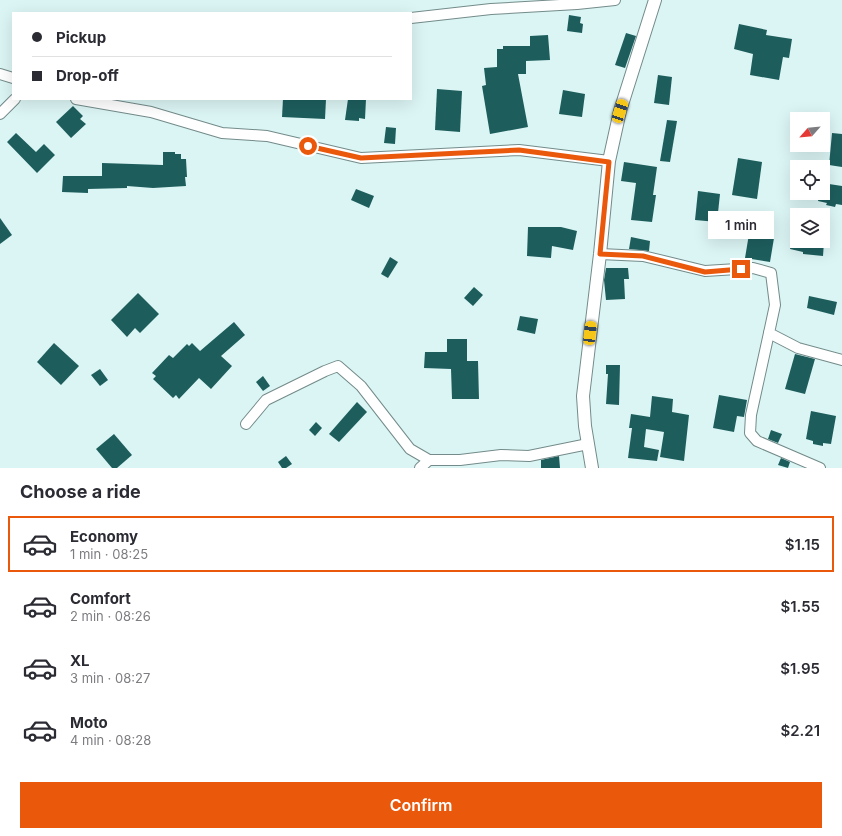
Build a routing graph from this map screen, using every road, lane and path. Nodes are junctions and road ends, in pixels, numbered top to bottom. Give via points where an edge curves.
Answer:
1 (615, 0) edge
2 (655, 0) edge
3 (412, 18) edge
4 (0, 74) edge
5 (12, 78) edge
6 (14, 100) edge
7 (82, 100) edge
8 (0, 114) edge
9 (609, 162) junction
10 (600, 254) junction
11 (769, 333) junction
12 (842, 360) edge
13 (246, 424) dead end
14 (588, 444) junction
15 (429, 460) junction
16 (420, 468) edge
17 (592, 468) edge
18 (820, 468) edge

1 - 3 street
2 - 9 street via 620,111
4 - 5 street
6 - 8 street
7 - 9 street via 151,112 222,133 267,136 361,158 519,150
9 - 10 street
10 - 11 street via 643,256 705,272 753,268 771,273 775,305
10 - 14 street via 583,396
11 - 12 street via 798,348
11 - 18 street via 751,414 750,433 757,441
13 - 15 street via 266,400 338,366 361,386 410,450
14 - 15 street via 529,456 501,455 460,460
14 - 17 street
15 - 16 street

